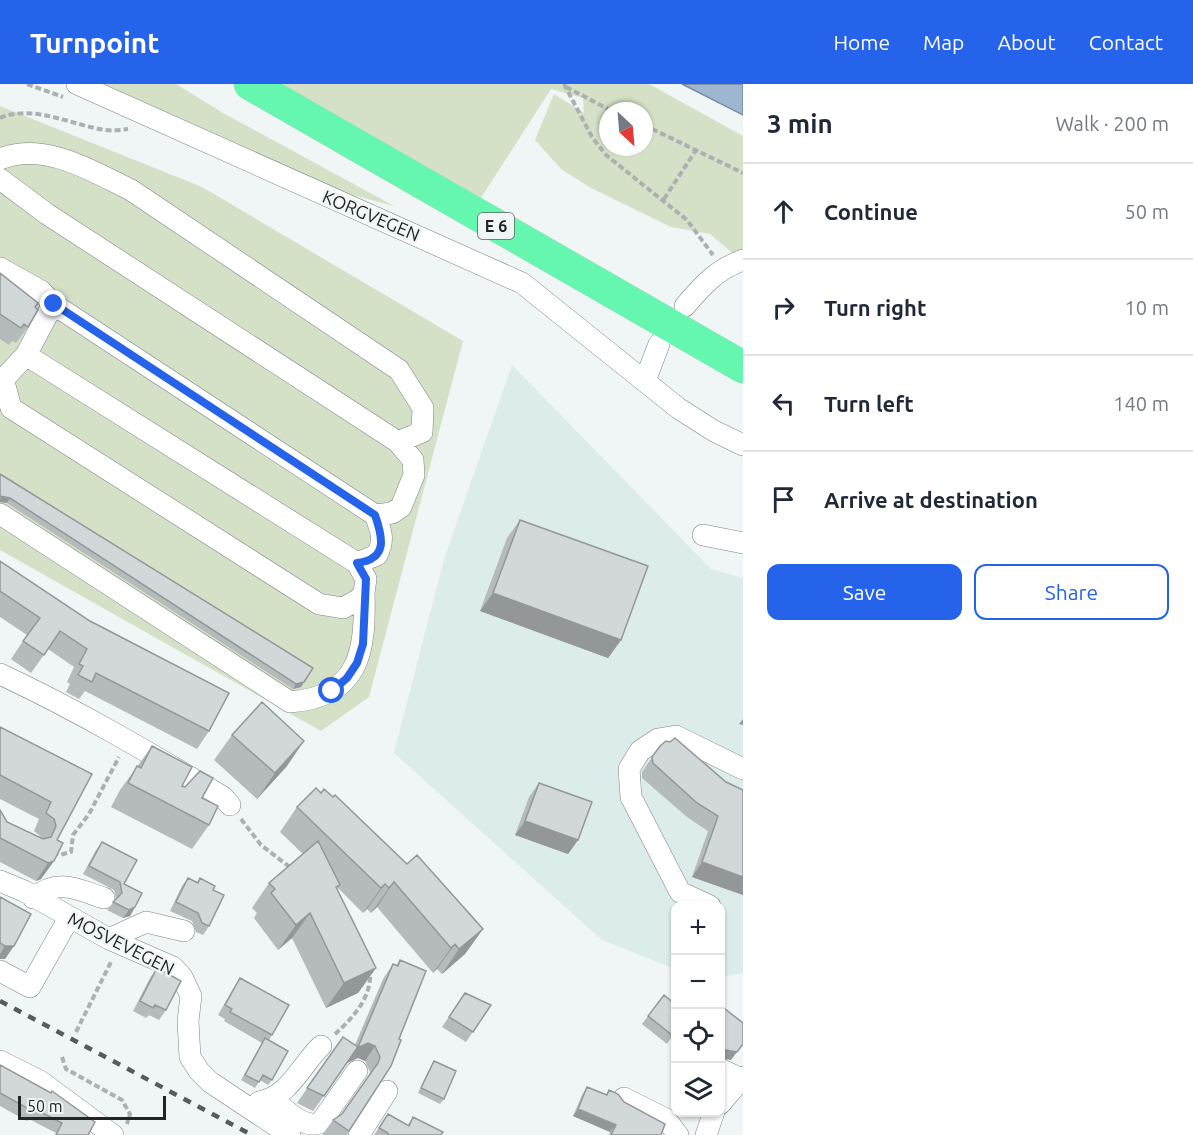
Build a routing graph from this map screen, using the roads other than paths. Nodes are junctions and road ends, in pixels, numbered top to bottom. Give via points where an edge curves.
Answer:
1 (250, 84) edge
2 (73, 92) edge
3 (0, 159) edge
4 (0, 179) edge
5 (743, 260) edge
6 (0, 268) edge
7 (722, 268) junction
8 (743, 272) edge
9 (54, 304) junction
10 (685, 306) dead end
11 (659, 344) dead end
12 (26, 355) junction
13 (743, 367) edge
14 (645, 381) junction
15 (2, 382) edge
16 (399, 442) junction
17 (743, 445) edge
18 (0, 514) edge
19 (375, 515) junction
20 (703, 536) dead end
21 (743, 543) edge
22 (357, 563) junction
23 (364, 593) junction
24 (0, 674) edge
25 (743, 770) edge
26 (230, 805) road end
27 (0, 881) edge
28 (33, 898) junction
29 (104, 898) dead end
30 (699, 901) edge
31 (69, 918) junction
32 (184, 931) dead end
33 (115, 941) junction
34 (0, 971) edge
35 (321, 1046) road end
36 (0, 1061) edge
37 (357, 1071) dead end
38 (725, 1071) edge
39 (742, 1078) edge
40 (387, 1091) edge
41 (624, 1098) edge
42 (725, 1098) edge
43 (272, 1099) junction
44 (244, 1105) junction
45 (713, 1117) edge
46 (119, 1131) edge
47 (290, 1135) edge
48 (359, 1135) edge
49 (678, 1135) edge
50 (706, 1135) edge

1 - 13 highway, E 6
2 - 14 street, KORGVEGEN via 522,283
3 - 16 street via 12,154 40,153 131,190 399,370 423,408 422,432
4 - 16 street via 47,214
5 - 7 street
6 - 9 street via 41,291
7 - 8 street
7 - 10 street
9 - 12 street
9 - 19 street
11 - 14 street
12 - 15 street
12 - 22 street
14 - 17 street, KORGVEGEN via 705,426
15 - 23 street via 11,408 320,604 343,608
16 - 19 street via 413,460 414,475 401,507 392,513
18 - 23 street via 290,702 315,700 347,678 363,644
19 - 22 street via 382,547 377,555
20 - 21 street
22 - 23 street via 366,579
24 - 26 street via 128,740
25 - 30 street via 676,736 658,739 640,751 629,769 632,797 680,892
27 - 28 street, MOSVEVEGEN
28 - 29 street via 48,887 58,886
28 - 31 street, MOSVEVEGEN
31 - 33 street, MOSVEVEGEN
31 - 34 street via 30,987
32 - 33 street via 146,922
33 - 44 street, MOSVEVEGEN via 159,960 182,977 191,996 189,1045 194,1065 210,1082
35 - 43 street
36 - 46 street via 40,1081
37 - 43 street via 315,1126 306,1124
38 - 39 street
39 - 42 street
40 - 48 street
41 - 49 street via 666,1119
43 - 44 street
44 - 47 street, MOSVEVEGEN
45 - 50 street

